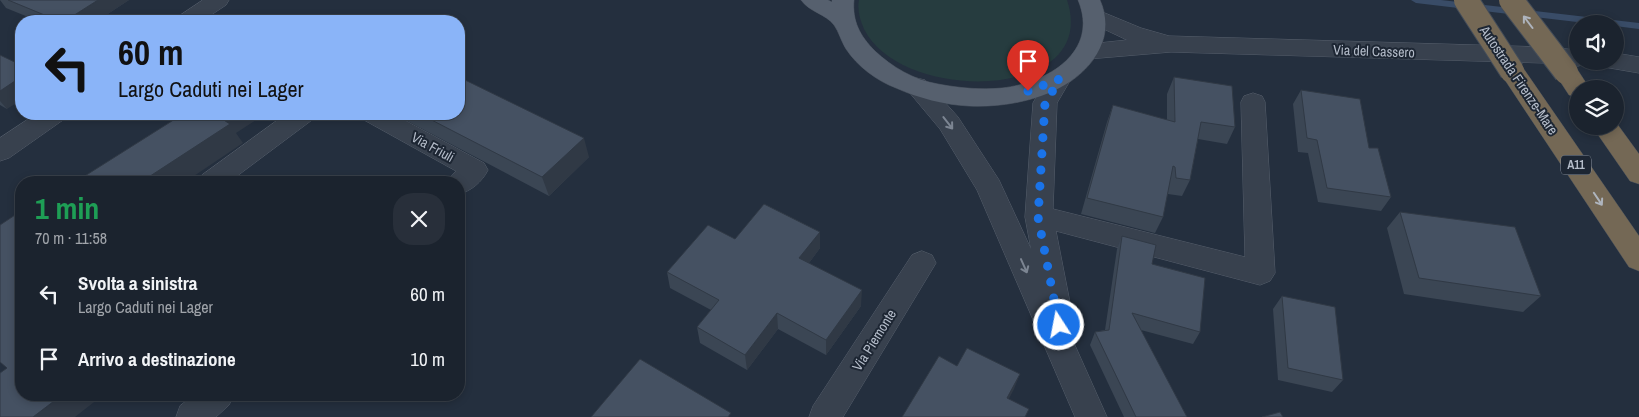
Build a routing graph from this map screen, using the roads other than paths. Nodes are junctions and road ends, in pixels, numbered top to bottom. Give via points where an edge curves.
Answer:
1 (218, 0) edge
2 (812, 0) edge
3 (1466, 0) edge
4 (1511, 0) edge
5 (1092, 8) edge
6 (843, 10) edge
7 (197, 15) edge
8 (1171, 44) junction
9 (1088, 51) junction
10 (1624, 63) edge
11 (1639, 65) edge
12 (1574, 73) edge
13 (1060, 79) junction
14 (916, 86) junction
15 (1253, 102) dead end
16 (45, 120) edge
17 (295, 120) edge
18 (384, 120) edge
19 (1611, 135) edge
20 (0, 151) edge
21 (1639, 174) edge
22 (219, 176) edge
23 (465, 179) edge
24 (1038, 217) junction
25 (1639, 259) edge
26 (922, 263) dead end
27 (1066, 361) junction
28 (211, 401) edge
29 (192, 417) edge
30 (825, 417) edge
31 (1091, 417) edge

1 - 7 street
2 - 6 main road
3 -> 25 highway, Autostrada Firenze-Mare / A11, bridge
12 -> 4 highway, bridge
5 - 8 street via 1133,34
5 - 9 main road via 1093,40
6 - 14 main road via 849,35 860,50 874,64
8 - 9 street
8 - 12 street, Via del Cassero via 1544,55
9 - 13 main road
10 - 11 street
13 - 14 main road via 1040,88 992,97 966,97
13 - 24 street via 1045,103
14 -> 27 street via 949,123 989,187
15 - 24 street via 1260,273
16 - 20 street
17 - 22 street
18 - 23 street, Via Friuli via 475,170
19 - 21 highway
24 - 27 street
26 - 30 street, Via Piemonte
27 - 31 street
28 - 29 street

